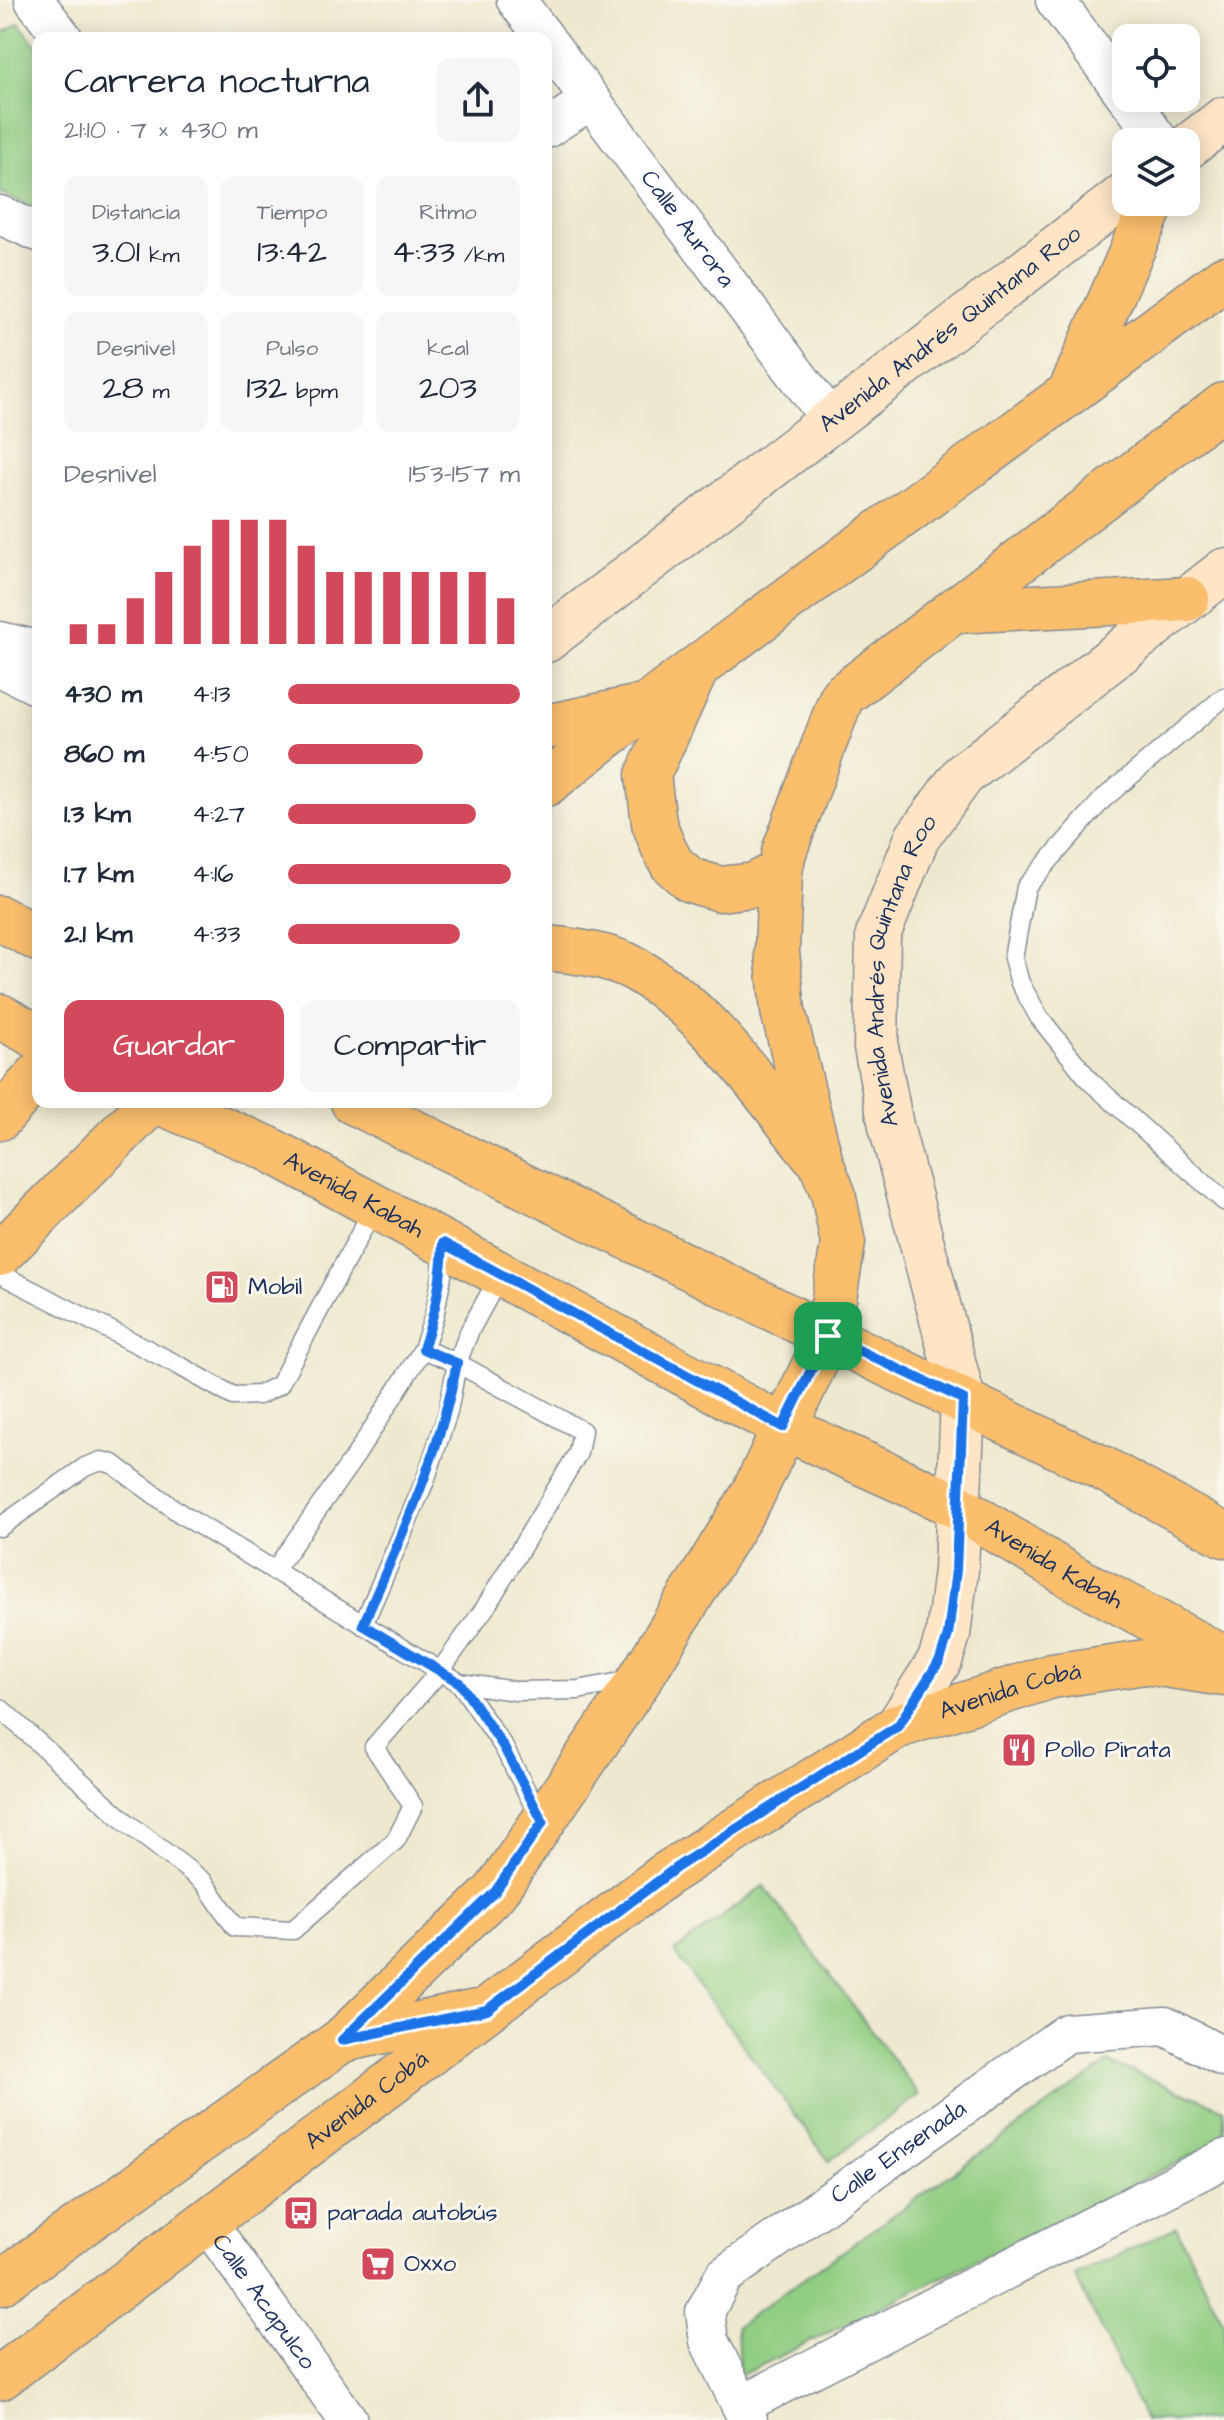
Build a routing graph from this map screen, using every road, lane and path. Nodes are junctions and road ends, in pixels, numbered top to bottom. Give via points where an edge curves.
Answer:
1 (34, 0) edge
2 (516, 0) edge
3 (1055, 0) edge
4 (58, 32) edge
5 (540, 32) edge
6 (552, 48) edge
7 (1112, 77) edge
8 (591, 100) junction
9 (1224, 119) edge
10 (552, 125) edge
11 (1200, 137) edge
12 (1112, 205) edge
13 (0, 215) edge
14 (1147, 216) edge
15 (32, 229) edge
16 (1224, 278) edge
17 (1070, 394) junction
18 (1224, 405) edge
19 (830, 419) junction
20 (1224, 571) edge
21 (1187, 599) junction
22 (954, 611) junction
23 (563, 616) edge
24 (0, 641) edge
25 (32, 649) edge
26 (699, 664) junction
27 (0, 667) edge
28 (32, 683) edge
29 (1224, 697) edge
30 (645, 705) junction
31 (552, 726) edge
32 (552, 779) edge
33 (780, 872) junction
34 (0, 918) edge
35 (32, 936) edge
36 (552, 949) edge
37 (0, 1016) edge
38 (32, 1034) edge
39 (32, 1082) edge
40 (146, 1108) edge
41 (173, 1108) edge
42 (365, 1108) edge
43 (0, 1118) edge
44 (821, 1163) junction
45 (1222, 1197) edge
46 (375, 1206) junction
47 (443, 1243) junction
48 (0, 1254) edge
49 (0, 1274) edge
50 (500, 1275) junction
51 (828, 1336) junction
52 (423, 1349) junction
53 (457, 1363) junction
54 (963, 1399) junction
55 (783, 1427) junction
56 (957, 1506) junction
57 (0, 1527) edge
58 (1224, 1535) edge
59 (274, 1571) junction
60 (363, 1625) junction
61 (1224, 1658) edge
62 (440, 1671) junction
63 (1224, 1674) edge
64 (640, 1679) junction
65 (460, 1683) junction
66 (0, 1708) edge
67 (898, 1726) junction
68 (543, 1822) junction
69 (487, 2010) junction
70 (342, 2040) junction
71 (1224, 2057) edge
72 (1224, 2159) edge
73 (207, 2222) junction
74 (0, 2283) edge
75 (0, 2378) edge
76 (745, 2412) edge
77 (348, 2420) edge

1 - 4 street
2 - 5 street, Calle Aurora
3 - 7 street
6 - 8 street, Calle Aurora
8 - 10 street
8 - 19 street, Calle Aurora
9 - 11 street
12 - 19 street, Avenida Andrés Quintana Roo
13 - 15 street
14 - 17 main road
16 - 17 main road
17 - 26 main road
18 - 22 main road
19 - 23 street, Avenida Andrés Quintana Roo
20 - 21 street, Avenida Andrés Quintana Roo
21 - 22 main road
21 - 54 street, Avenida Andrés Quintana Roo via 963,775 917,838 878,935 878,1060
22 - 33 main road via 842,696
24 - 25 street
26 - 30 main road
26 - 33 main road via 648,775 654,823 664,849 690,880 720,889 754,885
27 - 28 street
29 - 45 lane via 1103,799 1026,887 1013,958 1039,1017 1090,1081
30 - 31 main road
30 - 32 main road
33 - 44 main road via 777,952 783,1011
34 - 35 main road
36 - 44 main road via 584,952 633,968 678,998
37 - 38 main road
39 - 43 main road
40 - 48 main road
41 - 46 main road, Avenida Kabah via 267,1148
42 - 51 main road
44 - 51 main road via 843,1243
46 - 47 main road, Avenida Kabah
46 - 49 lane via 279,1385 259,1395 233,1396
47 - 50 main road, Avenida Kabah
47 - 52 lane via 442,1275
50 - 53 lane
50 - 55 main road, Avenida Kabah
51 - 54 main road
51 - 55 main road
52 - 53 lane
52 - 59 lane
53 - 60 lane via 448,1412 425,1481
53 - 62 lane via 582,1431 578,1453 485,1608
54 - 56 street, Avenida Andrés Quintana Roo
54 - 58 main road
55 - 56 main road, Avenida Kabah
55 - 64 main road via 752,1496
56 - 61 main road, Avenida Kabah via 1069,1575
56 - 67 street, Avenida Andrés Quintana Roo via 948,1635 940,1660
57 - 59 lane via 101,1461
59 - 60 lane
60 - 62 lane
62 - 65 lane
62 - 66 lane via 374,1747 413,1806 396,1840 293,1930 235,1927 204,1882 127,1823
63 - 67 main road, Avenida Cobá via 1145,1662 1083,1671 1052,1676
64 - 65 lane via 578,1690 515,1691
64 - 68 main road
65 - 68 lane via 503,1746
67 - 69 main road, Avenida Cobá via 677,1867
68 - 70 main road via 495,1892
69 - 70 main road
69 - 73 main road, Avenida Cobá
70 - 74 main road
71 - 76 street, Calle Ensenada via 1165,2026 1067,2033 736,2267 724,2276 705,2312 709,2341
72 - 76 street
73 - 75 main road, Avenida Cobá
73 - 77 street, Calle Acapulco

